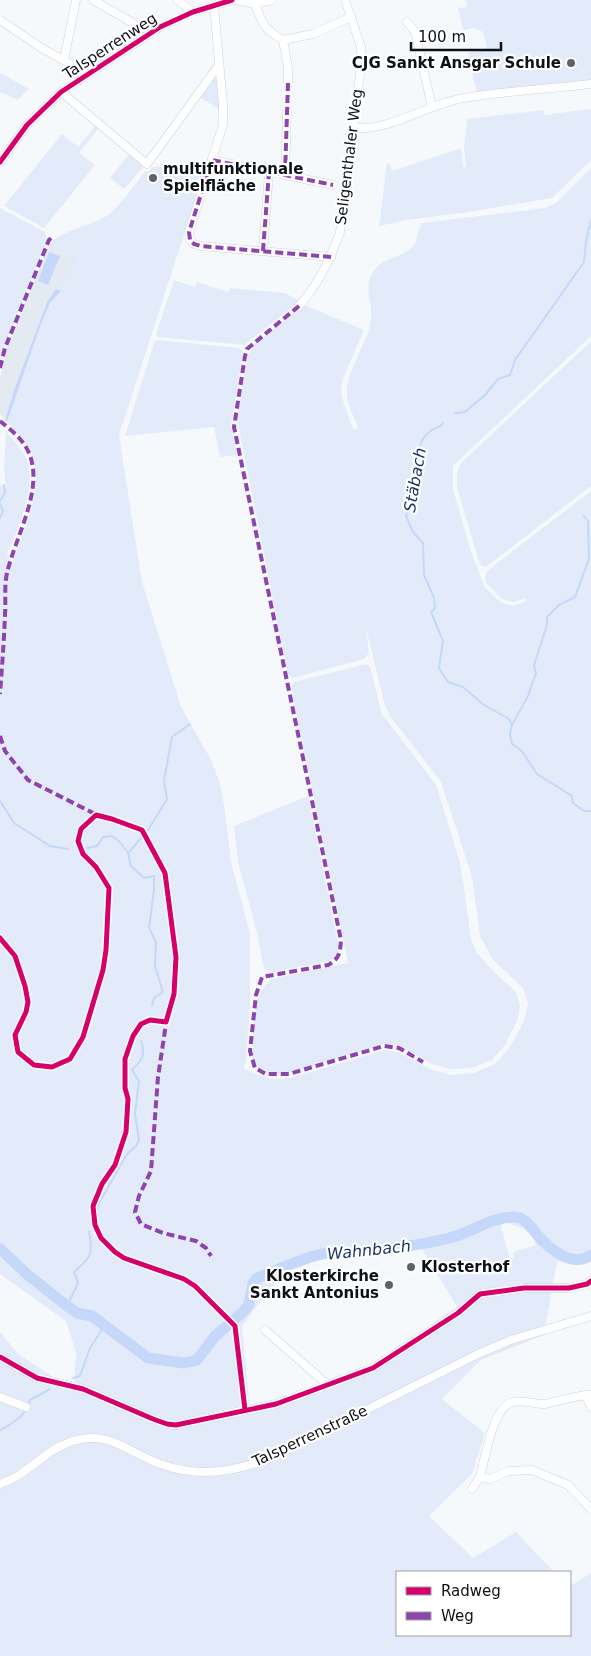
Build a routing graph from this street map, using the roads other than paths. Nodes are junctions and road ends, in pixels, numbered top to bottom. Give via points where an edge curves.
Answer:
1 (76, 0) edge
2 (93, 0) edge
3 (177, 0) edge
4 (232, 0) edge
5 (236, 0) edge
6 (272, 0) edge
7 (345, 0) edge
8 (255, 4) junction
9 (214, 6) junction
10 (192, 12) junction
11 (351, 17) junction
12 (0, 20) edge
13 (407, 22) dead end
14 (160, 27) junction
15 (283, 40) junction
16 (64, 60) junction
17 (219, 65) junction
18 (96, 68) junction
19 (288, 83) dead end
20 (591, 84) edge
21 (61, 92) junction
22 (432, 108) junction
23 (287, 111) dead end
24 (353, 128) junction
25 (212, 160) junction
26 (0, 162) edge
27 (269, 172) junction
28 (285, 175) junction
29 (333, 186) dead end
30 (263, 251) junction
31 (331, 257) junction
32 (299, 306) dead end
33 (591, 1281) edge
34 (591, 1316) edge
35 (265, 1330) dead end
36 (0, 1357) edge
37 (328, 1384) junction
38 (588, 1395) edge
39 (0, 1397) edge
40 (26, 1406) dead end
41 (591, 1407) edge
42 (480, 1477) junction
43 (0, 1484) edge
44 (472, 1490) dead end
45 (591, 1509) edge

1 - 16 street
2 - 14 street via 142,28
3 - 10 street
4 - 9 street, Talsperrenweg
5 - 8 street
6 - 8 street
7 - 11 street, Seligenthaler Weg
8 - 15 street via 263,25
9 - 10 street, Talsperrenweg
9 - 17 street
10 - 14 street, Talsperrenweg
11 - 15 street via 313,34
11 - 24 street, Seligenthaler Weg via 361,47
12 - 16 street
13 - 22 street via 415,31
14 - 18 street, Talsperrenweg
15 - 19 street
16 - 18 street via 80,69
17 - 21 street via 147,164
17 - 25 street via 222,125
18 - 21 street, Talsperrenweg
20 - 22 street via 463,98
21 - 26 street, Talsperrenweg via 27,125
22 - 24 street via 392,123 368,129
23 - 28 street
24 - 31 street, Seligenthaler Weg via 340,232
25 - 27 street
25 - 30 street via 189,232 190,240 201,246
27 - 28 street
27 - 30 street
28 - 29 street
30 - 31 street
31 - 32 street, Seligenthaler Weg
33 - 37 street via 569,1288 524,1288 480,1294 458,1313 380,1364
34 - 43 street, Talsperrenstraße via 503,1344 244,1468 196,1473 147,1459 108,1440 91,1438 52,1450
35 - 37 street
36 - 37 street via 37,1378 83,1389 167,1424 276,1404
38 - 41 street
38 - 42 street via 542,1404 520,1401 501,1409
39 - 40 street
42 - 44 street
42 - 45 street via 490,1479 508,1471 532,1470 568,1485

